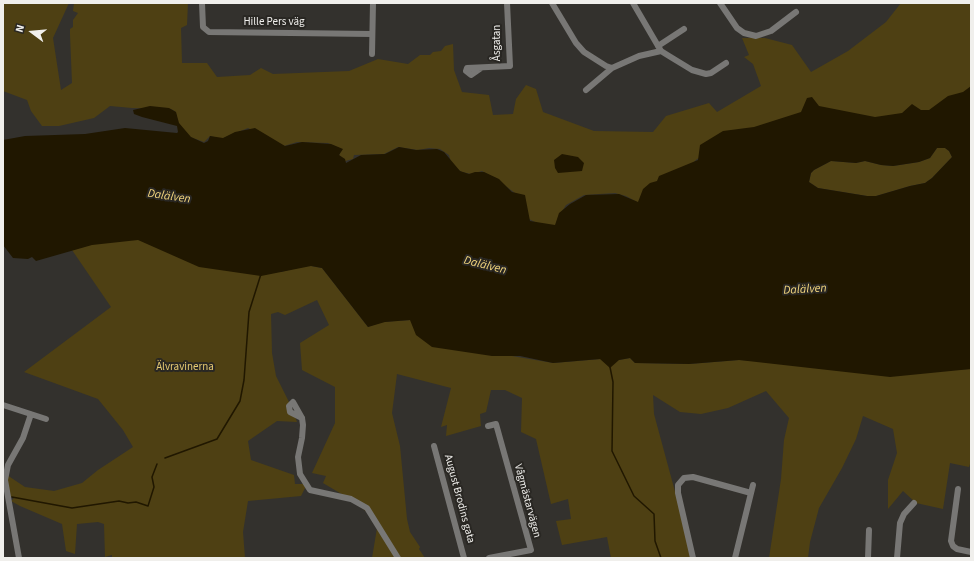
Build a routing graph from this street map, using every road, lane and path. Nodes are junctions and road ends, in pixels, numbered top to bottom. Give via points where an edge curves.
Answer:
1 (202, 3) edge
2 (373, 3) edge
3 (507, 3) edge
4 (552, 3) edge
5 (633, 3) edge
6 (720, 3) edge
7 (796, 12) dead end
8 (684, 29) dead end
9 (372, 34) junction
10 (659, 48) junction
11 (372, 54) dead end
12 (726, 63) dead end
13 (467, 68) dead end
14 (612, 68) junction
15 (586, 90) dead end
16 (293, 402) dead end
17 (3, 405) edge
18 (31, 414) junction
19 (46, 419) dead end
20 (488, 426) dead end
21 (434, 446) dead end
22 (753, 485) dead end
23 (958, 490) dead end
24 (751, 493) junction
25 (914, 503) dead end
26 (869, 530) dead end
27 (971, 552) edge
28 (19, 558) edge
29 (398, 558) edge
30 (464, 558) edge
31 (489, 558) edge
32 (693, 558) edge
33 (735, 558) edge
34 (868, 558) edge
35 (897, 558) edge

1 - 9 street, Hille Pers väg via 203,27 209,32
2 - 9 street
3 - 13 street, Åsgatan via 510,66
4 - 14 street via 584,52
5 - 10 street
6 - 7 street via 737,28 756,36 771,31
8 - 10 street
9 - 11 street
10 - 12 street via 700,74 711,73
10 - 14 street
14 - 15 street
16 - 29 street via 289,406 290,412 302,418 302,438 298,457 300,474 310,490 351,499 367,508
17 - 18 street
18 - 19 street
18 - 28 street via 23,438 8,465 5,480
20 - 31 street, Vågmästarvägen via 496,424 531,550
21 - 30 street, August Brodins gata
22 - 24 street
23 - 27 street via 951,541 957,549
24 - 32 street via 693,477 684,478 678,485
24 - 33 street
25 - 35 street via 900,523
26 - 34 street

